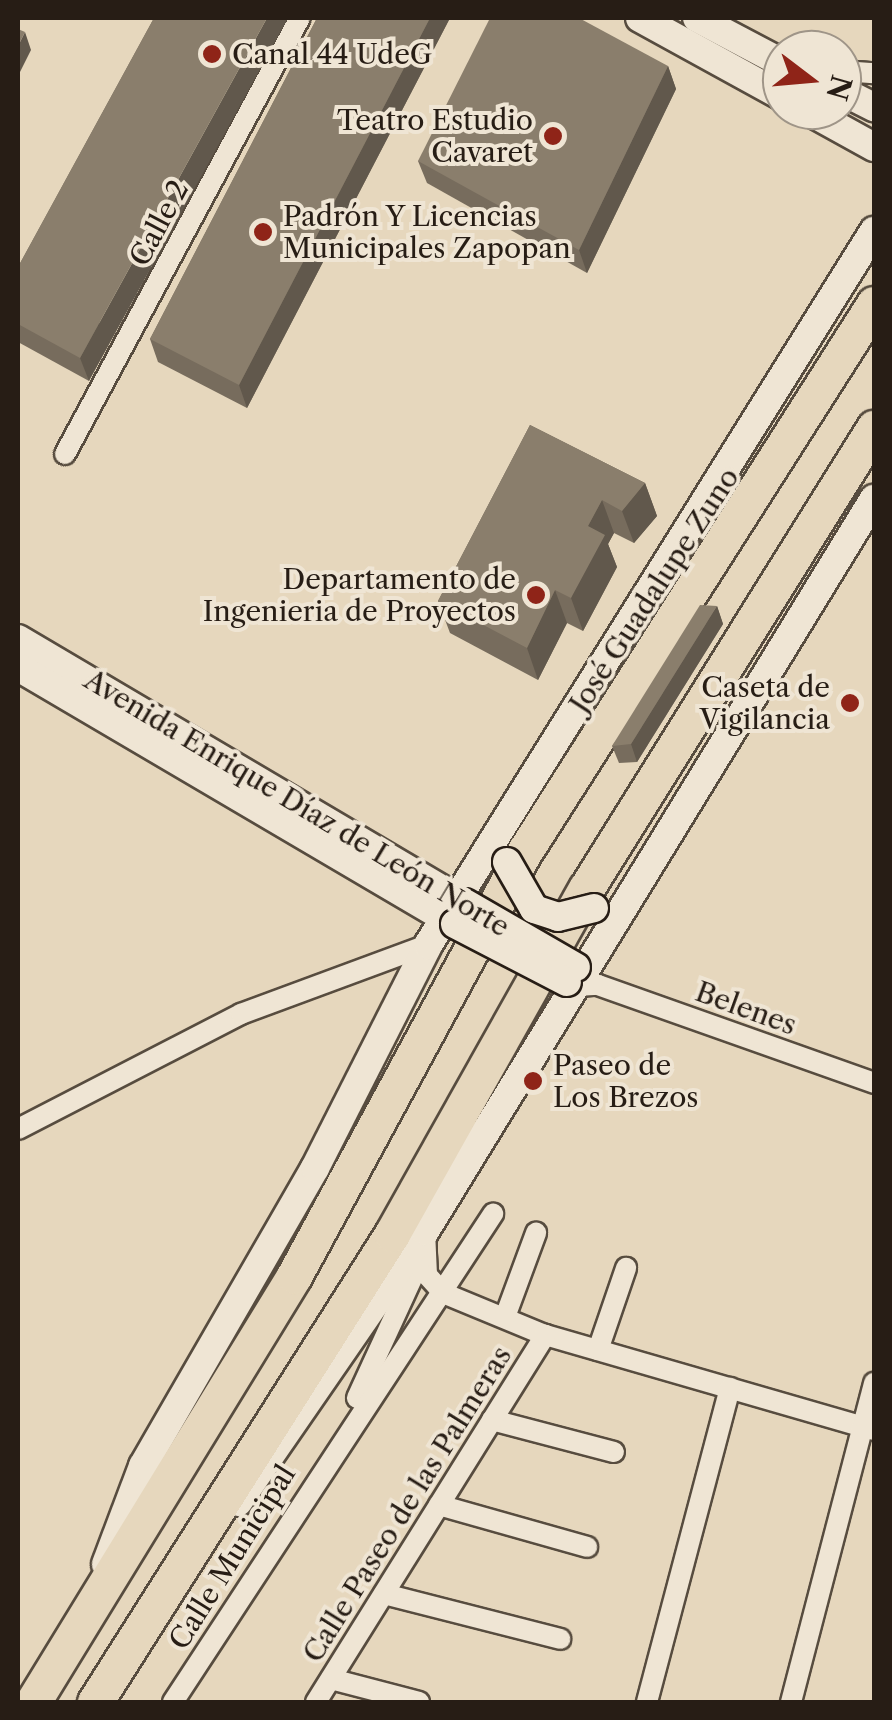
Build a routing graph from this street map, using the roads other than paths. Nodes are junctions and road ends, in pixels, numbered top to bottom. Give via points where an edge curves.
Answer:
1 (300, 18) edge
2 (640, 18) edge
3 (698, 18) edge
4 (754, 48) junction
5 (762, 49) edge
6 (762, 52) edge
7 (762, 85) edge
8 (844, 130) edge
9 (874, 147) edge
10 (874, 231) edge
11 (874, 304) edge
12 (874, 428) edge
13 (65, 454) dead end
14 (874, 499) edge
15 (18, 639) edge
16 (18, 667) edge
17 (526, 788) junction
18 (656, 860) junction
19 (455, 911) junction
20 (428, 946) junction
21 (581, 978) junction
22 (874, 1084) edge
23 (18, 1128) edge
24 (493, 1214) dead end
25 (536, 1233) dead end
26 (425, 1241) junction
27 (626, 1268) dead end
28 (443, 1293) junction
29 (504, 1317) junction
30 (545, 1335) junction
31 (598, 1350) junction
32 (874, 1383) edge
33 (730, 1388) junction
34 (492, 1420) junction
35 (869, 1429) edge
36 (338, 1441) junction
37 (614, 1452) dead end
38 (438, 1505) junction
39 (587, 1547) dead end
40 (384, 1594) junction
41 (161, 1595) junction
42 (90, 1608) junction
43 (560, 1639) dead end
44 (331, 1679) junction
45 (33, 1702) edge
46 (95, 1702) edge
47 (173, 1702) edge
48 (316, 1702) edge
49 (419, 1702) edge
50 (647, 1702) edge
51 (791, 1702) edge

1 - 13 street, Calle 2
2 - 7 main road
3 - 4 main road
4 - 5 street
4 - 6 main road
8 - 9 main road
10 - 17 main road, José Guadalupe Zuno
11 - 42 highway via 525,852 294,1276
12 - 41 highway via 586,889 392,1234
14 - 18 main road
15 - 19 main road, Avenida Enrique Díaz de León Norte
16 - 19 main road, Avenida Enrique Díaz de León Norte
17 - 18 main road, bridge via 507,862 534,909 558,917 594,908
17 - 19 main road, José Guadalupe Zuno
18 - 21 main road
19 - 20 main road, José Guadalupe Zuno
19 - 21 main road, Avenida Enrique Díaz de León Norte, bridge
20 - 23 street via 240,1014
20 - 42 main road, José Guadalupe Zuno via 315,1168 142,1466
21 - 22 street, Belenes
21 - 26 main road
24 - 28 street, Calle Municipal
25 - 29 street
26 - 28 street via 427,1275
26 - 36 street, Calle Municipal
26 - 41 main road via 290,1436
27 - 31 street
28 - 29 street
28 - 36 street, Calle Municipal
29 - 30 street
30 - 31 street
30 - 34 street, Calle Paseo de las Palmeras
31 - 33 street
32 - 35 street
33 - 35 street
33 - 50 street
34 - 37 street
34 - 38 street, Calle Paseo de las Palmeras
35 - 51 street
36 - 47 street, Calle Municipal
38 - 39 street
38 - 40 street, Calle Paseo de las Palmeras
40 - 43 street
40 - 44 street, Calle Paseo de las Palmeras
41 - 46 highway
42 - 45 highway
44 - 48 street, Calle Paseo de las Palmeras
44 - 49 street

